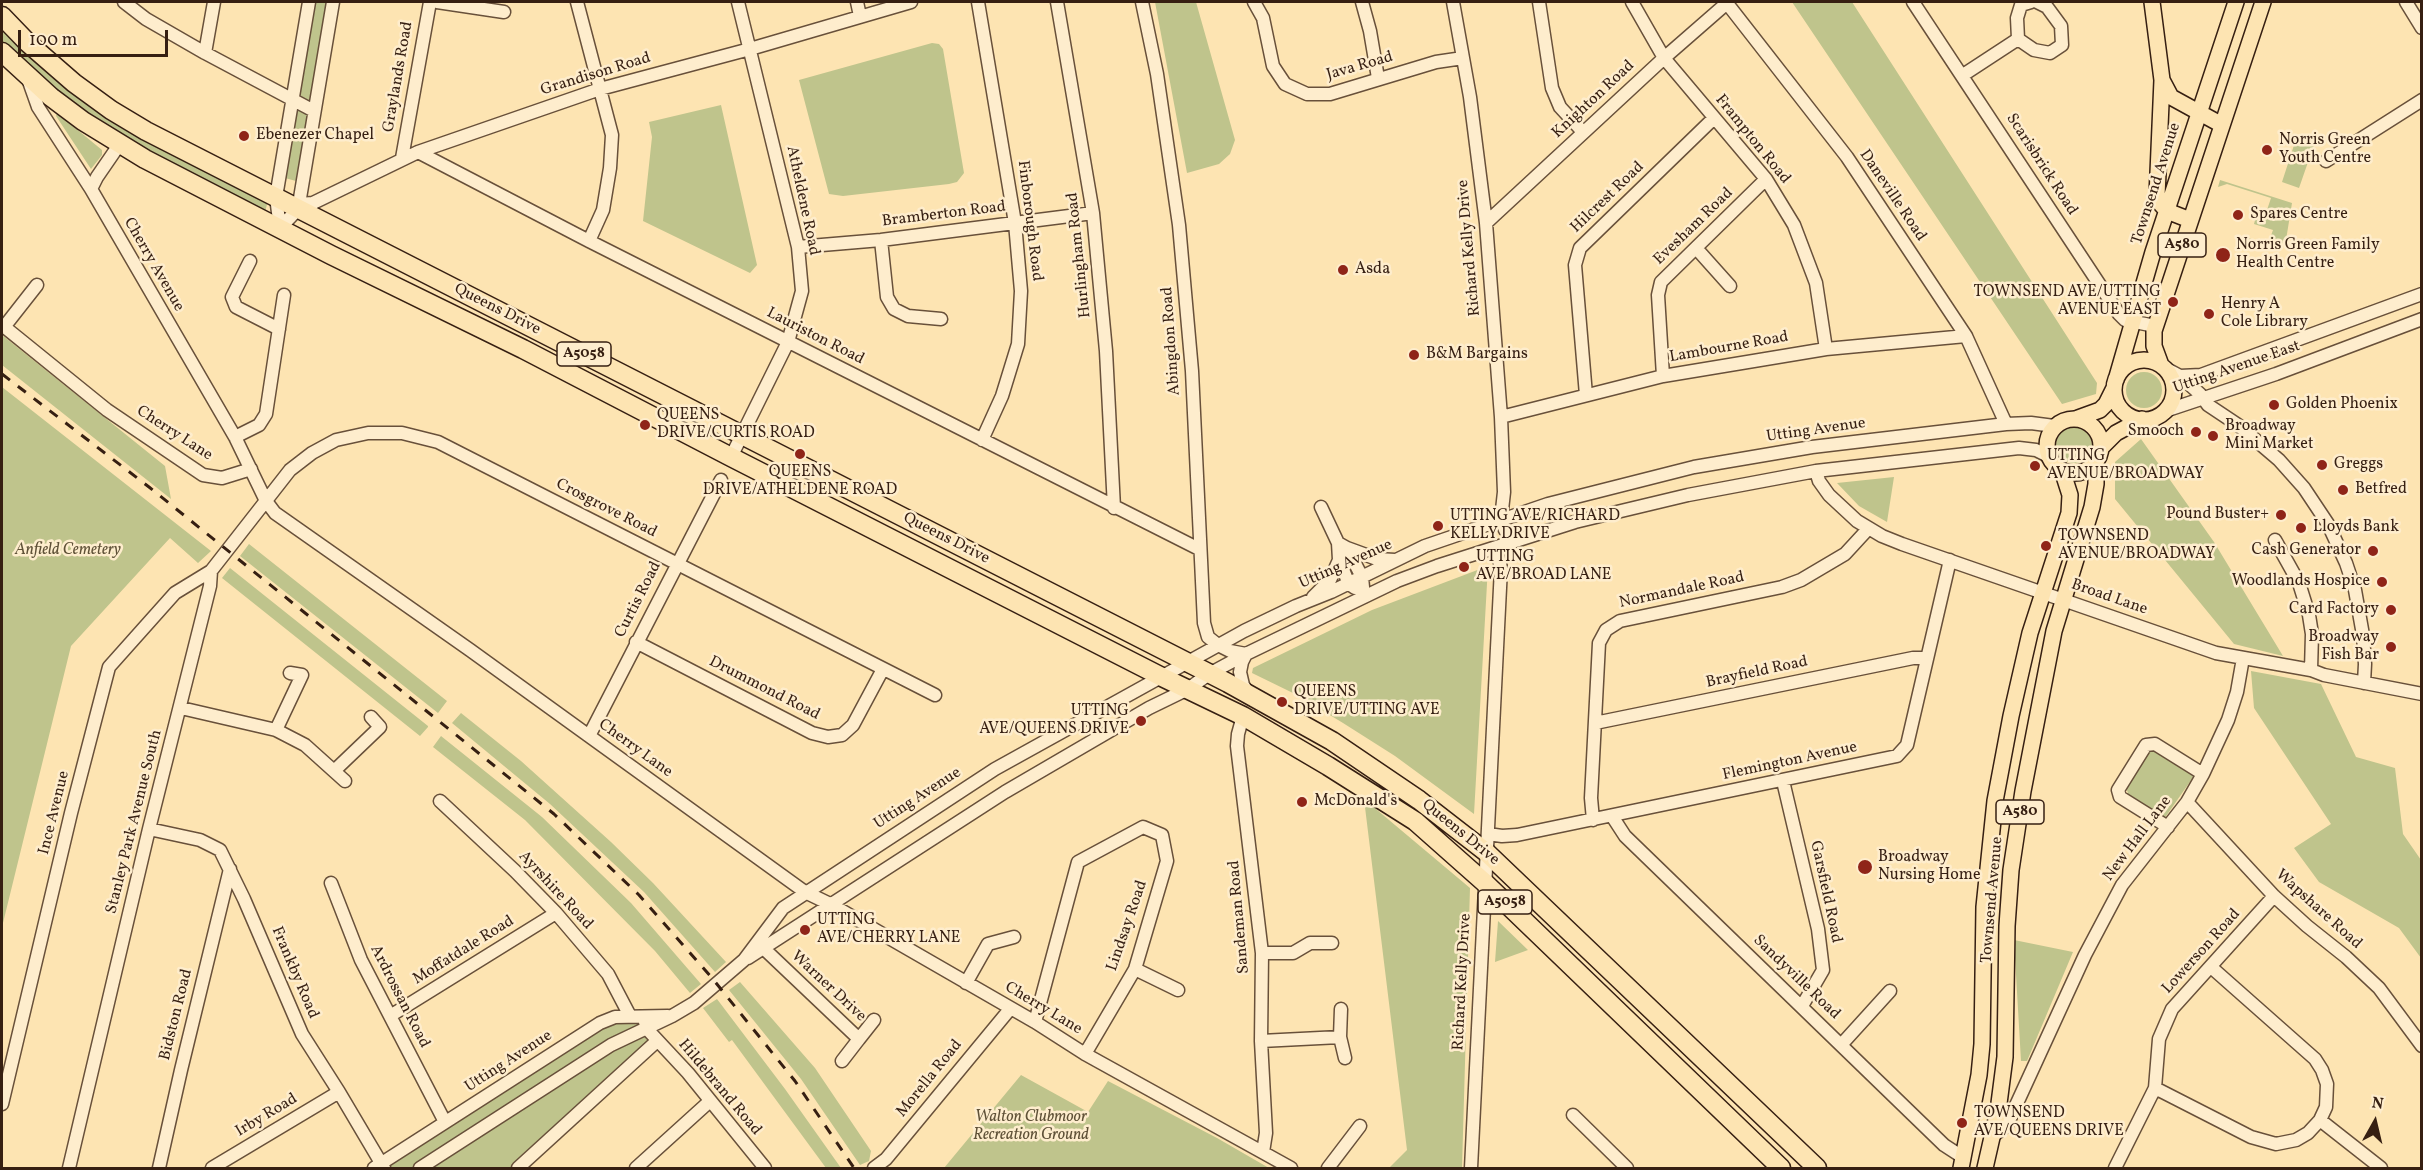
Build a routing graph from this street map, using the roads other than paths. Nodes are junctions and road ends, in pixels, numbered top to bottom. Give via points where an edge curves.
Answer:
1 (124, 2) edge
2 (214, 2) edge
3 (309, 2) edge
4 (333, 2) edge
5 (430, 2) edge
6 (437, 2) edge
7 (577, 2) edge
8 (738, 2) edge
9 (857, 2) edge
10 (911, 2) edge
11 (978, 2) edge
12 (1057, 2) edge
13 (1142, 2) edge
14 (1254, 2) edge
15 (1362, 2) edge
16 (1453, 2) edge
17 (1539, 2) edge
18 (1632, 2) edge
19 (1727, 2) edge
20 (1913, 2) edge
21 (2031, 2) edge
22 (2037, 2) edge
23 (2152, 2) edge
24 (2236, 2) edge
25 (2263, 2) edge
26 (2406, 2) edge
27 (504, 12) dead end
28 (2, 16) edge
29 (860, 16) junction
30 (2421, 28) edge
31 (2018, 39) junction
32 (750, 49) junction
33 (2, 52) edge
34 (205, 52) junction
35 (1463, 58) junction
36 (1664, 58) junction
37 (1963, 75) junction
38 (27, 76) junction
39 (1378, 78) junction
40 (2162, 80) junction
41 (600, 89) junction
42 (292, 99) junction
43 (2421, 100) edge
44 (314, 111) junction
45 (2200, 112) junction
46 (1714, 118) junction
47 (2222, 125) junction
48 (1584, 132) junction
49 (119, 145) junction
50 (418, 152) junction
51 (402, 158) junction
52 (2326, 161) dead end
53 (1766, 179) junction
54 (91, 189) junction
55 (276, 196) junction
56 (298, 207) junction
57 (2167, 211) junction
58 (1093, 213) junction
59 (2190, 220) junction
60 (1015, 223) junction
61 (1486, 223) junction
62 (280, 228) junction
63 (880, 240) junction
64 (589, 241) junction
65 (798, 247) junction
66 (1696, 248) junction
67 (250, 261) dead end
68 (37, 285) dead end
69 (1730, 286) dead end
70 (2421, 294) edge
71 (284, 295) dead end
72 (941, 319) dead end
73 (2421, 320) edge
74 (2132, 322) junction
75 (3, 326) edge
76 (2155, 326) junction
77 (279, 329) junction
78 (1966, 336) junction
79 (788, 342) junction
80 (1826, 348) junction
81 (2163, 367) junction
82 (2180, 375) junction
83 (1663, 376) junction
84 (2115, 384) junction
85 (1586, 395) junction
86 (2204, 399) junction
87 (2165, 411) junction
88 (1501, 417) junction
89 (2078, 418) junction
90 (2142, 419) junction
91 (2006, 424) junction
92 (2054, 426) junction
93 (742, 434) junction
94 (235, 437) junction
95 (982, 440) junction
96 (2098, 455) junction
97 (2048, 456) junction
98 (731, 457) junction
99 (251, 470) junction
100 (2062, 470) junction
101 (1816, 471) junction
102 (721, 480) dead end
103 (1504, 492) junction
104 (266, 501) junction
105 (1321, 507) dead end
106 (1114, 508) junction
107 (1516, 514) junction
108 (1501, 519) junction
109 (1868, 529) junction
110 (1519, 540) junction
111 (2275, 540) dead end
112 (1343, 546) junction
113 (1496, 547) junction
114 (1199, 549) junction
115 (1399, 559) junction
116 (1339, 560) junction
117 (1950, 560) junction
118 (676, 563) junction
119 (211, 571) junction
120 (1362, 577) junction
121 (1350, 584) junction
122 (2044, 592) junction
123 (1364, 597) junction
124 (2063, 599) junction
125 (1310, 600) junction
126 (636, 642) junction
127 (1218, 645) junction
128 (1246, 654) junction
129 (1927, 658) junction
130 (2243, 658) junction
131 (1187, 663) junction
132 (883, 669) junction
133 (2311, 670) junction
134 (290, 673) dead end
135 (1209, 674) junction
136 (1162, 677) junction
137 (2364, 682) junction
138 (1188, 689) junction
139 (1249, 694) junction
140 (2421, 694) edge
141 (935, 695) dead end
142 (181, 708) junction
143 (1243, 716) junction
144 (371, 717) dead end
145 (1594, 723) junction
146 (276, 730) junction
147 (588, 735) junction
148 (334, 771) junction
149 (2203, 774) junction
150 (345, 781) dead end
151 (1783, 781) junction
152 (440, 801) dead end
153 (2187, 802) junction
154 (1612, 816) junction
155 (1593, 820) junction
156 (2168, 827) junction
157 (149, 829) junction
158 (1487, 843) junction
159 (230, 869) junction
160 (331, 883) dead end
161 (1485, 883) junction
162 (805, 892) junction
163 (2274, 896) junction
164 (832, 905) junction
165 (556, 913) junction
166 (1014, 937) dead end
167 (1332, 943) dead end
168 (760, 946) junction
169 (1262, 953) junction
170 (2211, 967) junction
171 (1135, 969) junction
172 (966, 983) junction
173 (1178, 990) dead end
174 (1890, 991) dead end
175 (1802, 1006) junction
176 (1010, 1009) junction
177 (1341, 1009) dead end
178 (390, 1016) junction
179 (640, 1020) junction
180 (874, 1020) dead end
181 (1035, 1022) junction
182 (1340, 1037) junction
183 (859, 1039) junction
184 (657, 1041) junction
185 (1261, 1041) junction
186 (1841, 1045) junction
187 (2421, 1046) edge
188 (1085, 1054) junction
189 (1345, 1058) dead end
190 (842, 1061) dead end
191 (2155, 1088) junction
192 (339, 1092) junction
193 (710, 1101) junction
194 (2, 1104) edge
195 (1573, 1115) dead end
196 (2320, 1120) junction
197 (445, 1122) junction
198 (1360, 1126) dead end
199 (1993, 1136) junction
200 (1263, 1152) junction
201 (1962, 1163) edge
202 (380, 1167) edge
203 (69, 1168) edge
204 (159, 1168) edge
205 (212, 1168) edge
206 (420, 1168) edge
207 (518, 1168) edge
208 (636, 1168) edge
209 (765, 1168) edge
210 (874, 1168) edge
211 (1291, 1168) edge
212 (1328, 1168) edge
213 (1471, 1168) edge
214 (1627, 1168) edge
215 (1781, 1168) edge
216 (1816, 1168) edge
217 (1985, 1168) edge
218 (2115, 1168) edge
219 (2381, 1168) edge

1 - 34 street
2 - 34 street
3 - 42 street
4 - 44 street
5 - 51 street, Graylands Road
6 - 27 street
7 - 41 street
8 - 32 street, Atheldene Road
9 - 29 street
10 - 29 street, Grandison Road
11 - 60 street, Finborough Road
12 - 58 street, Hurlingham Road
13 - 114 street, Abingdon Road via 1157,74 1179,225 1192,371
14 - 39 street, Java Road via 1263,18 1273,66 1285,84 1307,94 1330,94
15 - 39 street
16 - 35 street, Richard Kelly Drive
17 - 48 street via 1552,88 1560,107
18 - 36 street, Frampton Road
19 - 36 street, Knighton Road
19 - 78 street, Daneville Road via 1847,157
20 - 37 street, Scarisbrick Road
21 - 31 street via 2021,5
22 - 31 street via 2048,7 2061,26 2062,45 2050,53 2034,50
23 - 40 main road
24 - 45 main road, Townsend Avenue / A580
25 - 47 main road, A580
26 - 30 street
28 - 55 highway, Queens Drive / A5058 via 74,84 111,110
29 - 32 street, Grandison Road
31 - 37 street
32 - 41 street, Grandison Road
32 - 65 street, Atheldene Road
33 - 38 highway, Queens Drive / A5058
34 - 42 street
35 - 39 street, Java Road
35 - 61 street, Richard Kelly Drive
36 - 46 street, Frampton Road
36 - 48 street, Knighton Road
37 - 74 street, Scarisbrick Road via 2120,314
38 - 49 highway, Queens Drive / A5058
38 - 54 street, Cherry Avenue via 38,107
40 - 45 main road via 2171,97
40 - 57 main road via 2157,196
41 - 50 street, Grandison Road
41 - 64 street via 612,135 610,168 603,210
42 - 44 street
42 - 55 street
43 - 52 street
44 - 56 street
45 - 47 main road
45 - 57 main road, Townsend Avenue / A580
46 - 53 street, Frampton Road
46 - 85 street, Hilcrest Road via 1580,249 1575,265
47 - 59 main road, A580
48 - 61 street, Knighton Road
49 - 54 street
49 - 62 highway, Queens Drive / A5058
50 - 51 street, Grandison Road
50 - 64 street, Lauriston Road
51 - 56 street, Grandison Road
53 - 66 street, Evesham Road
53 - 80 street, Frampton Road via 1794,225 1816,283
54 - 94 street, Cherry Avenue
55 - 56 highway, Queens Drive / A5058
55 - 62 street
56 - 62 street
56 - 93 highway, Queens Drive / A5058
57 - 59 main road
57 - 74 main road, Townsend Avenue / A580
58 - 60 street, Bramberton Road
58 - 106 street, Hurlingham Road via 1106,351
59 - 76 main road, A580
60 - 63 street, Bramberton Road
60 - 95 street, Finborough Road via 1021,291 1018,344 1002,396
61 - 88 street, Richard Kelly Drive
62 - 98 highway, Queens Drive / A5058 via 523,348
63 - 65 street, Bramberton Road
63 - 72 street via 887,297 894,309 908,316
64 - 79 street, Lauriston Road
65 - 79 street, Atheldene Road via 802,291
66 - 69 street
66 - 83 street, Evesham Road via 1661,282 1658,295
67 - 77 street via 232,297 236,307
68 - 75 street
70 - 82 street, Utting Avenue East via 2201,375
71 - 77 street
73 - 86 street, Utting Avenue East
74 - 76 street
74 - 84 main road, Townsend Avenue / A580
75 - 99 street, Cherry Lane via 107,410 203,475 222,478
76 - 81 main road, A580 via 2154,346
77 - 94 street via 266,414 259,425
78 - 80 street, Lambourne Road
78 - 91 street, Daneville Road
79 - 93 street, Atheldene Road
79 - 95 street, Lauriston Road
80 - 83 street, Lambourne Road
81 - 82 street, Utting Avenue East
81 - 84 main road, A580 via 2151,360 2132,362
81 - 87 main road, A580 via 2174,387
82 - 86 street
83 - 85 street, Lambourne Road
84 - 89 main road, Townsend Avenue / A580 via 2100,410
84 - 90 main road via 2116,401 2124,411
85 - 88 street, Lambourne Road
86 - 87 street, Utting Avenue East
86 - 137 street via 2279,460 2328,524 2355,590 2364,645
87 - 90 main road
88 - 103 street, Richard Kelly Drive
89 - 92 main road, A580
89 - 96 main road via 2092,425 2101,440
90 - 96 main road via 2116,433
91 - 92 street, Utting Avenue
91 - 107 street, Utting Avenue via 1754,456 1608,488
92 - 97 main road via 2047,440
93 - 98 street
93 - 131 highway, Queens Drive / A5058
94 - 99 street, Cherry Avenue
95 - 106 street, Lauriston Road
96 - 100 main road via 2080,472
96 - 124 main road, Townsend Avenue / A580 via 2092,507
97 - 100 main road, A580
97 - 101 street, Utting Avenue via 2019,448
98 - 136 highway, Queens Drive / A5058
99 - 104 street, Cherry Lane
100 - 122 main road, Townsend Avenue / A580 via 2070,495 2069,513
101 - 109 street, Broad Lane via 1837,503
101 - 110 street, Utting Avenue via 1688,495
102 - 118 street, Curtis Road
103 - 107 street, Richard Kelly Drive
103 - 108 street, Richard Kelly Drive
104 - 118 street, Crosgrove Road via 290,470 336,440 368,433 402,433 438,442
104 - 119 street, Stanley Park Avenue South
104 - 147 street, Cherry Lane via 274,513
105 - 112 street
106 - 114 street, Lauriston Road
107 - 108 street, Utting Avenue
108 - 110 street via 1505,530
108 - 115 street, Utting Avenue
109 - 117 street, Broad Lane
109 - 145 street, Normandale Road via 1845,554 1801,580 1610,626 1602,633 1599,644
110 - 113 street, Utting Avenue
111 - 133 street via 2299,583 2309,615
112 - 115 street via 1377,559
112 - 116 street
112 - 120 street
113 - 123 street, Utting Avenue via 1437,566
113 - 158 street, Richard Kelly Drive via 1501,567
114 - 127 street, Abingdon Road via 1204,623 1208,637
115 - 120 street, Utting Avenue
116 - 121 street
116 - 125 street via 1330,580
117 - 122 street, Broad Lane
117 - 129 street, Flemington Avenue
118 - 126 street, Curtis Road
118 - 132 street, Crosgrove Road
119 - 142 street, Stanley Park Avenue South
119 - 194 street, Ince Avenue via 175,593 109,667
120 - 121 street, Utting Avenue
120 - 123 street
121 - 123 street
121 - 125 street, Utting Avenue
122 - 124 street, Broad Lane
122 - 201 main road, Townsend Avenue / A580 via 2030,633 1995,801 1984,908 1982,1044
123 - 128 street, Utting Avenue
124 - 130 street, Broad Lane via 2216,653
124 - 199 main road, Townsend Avenue / A580 via 2034,730 2011,870 2005,1057
125 - 127 street, Utting Avenue
126 - 132 street, Drummond Road via 828,737 842,735 853,725
126 - 147 street, Curtis Road
127 - 128 street
127 - 131 street, Utting Avenue
128 - 135 street, Utting Avenue
128 - 139 street via 1240,672
129 - 145 street, Brayfield Road via 1912,657
129 - 151 street, Flemington Avenue via 1901,753 1892,759
130 - 133 street, Broad Lane
130 - 149 street, New Hall Lane via 2228,720
131 - 135 highway, Queens Drive / A5058
131 - 136 street, Utting Avenue
132 - 141 street, Crosgrove Road
133 - 137 street, Broad Lane
134 - 146 street via 302,675
135 - 138 street, Utting Avenue
135 - 139 highway, Queens Drive / A5058
136 - 138 highway, Queens Drive / A5058
136 - 162 street, Utting Avenue via 995,769
137 - 140 street, Broad Lane
138 - 143 highway, Queens Drive / A5058
138 - 164 street, Utting Avenue via 1016,786
139 - 158 highway, Queens Drive / A5058 via 1332,741
142 - 146 street
142 - 157 street, Stanley Park Avenue South
143 - 161 highway, Queens Drive / A5058 via 1415,821
143 - 169 street, Sandeman Road via 1237,746
144 - 148 street via 380,727
145 - 155 street, Normandale Road
146 - 148 street via 305,745
147 - 162 street, Cherry Lane
148 - 150 street
149 - 153 street, New Hall Lane
149 - 156 street via 2155,744 2146,745 2118,790 2120,797
151 - 154 street, Flemington Avenue
151 - 175 street, Garsfield Road via 1818,929 1823,970
152 - 165 street, Ayrshire Road
153 - 156 street, New Hall Lane
153 - 163 street, Wapshare Road
154 - 155 street, Flemington Avenue
154 - 175 street, Sandyville Road via 1625,836
155 - 158 street, Flemington Avenue
156 - 199 street, New Hall Lane via 2122,885 2085,955 2007,1125
157 - 159 street, Frankby Road via 200,840 220,850
157 - 203 street, Stanley Park Avenue South
158 - 161 street, Richard Kelly Drive
158 - 216 highway, Queens Drive / A5058
159 - 192 street, Frankby Road via 302,1034
159 - 204 street, Bidston Road
160 - 178 street, Ardrossan Road via 361,960
161 - 213 street, Richard Kelly Drive
161 - 215 highway, Queens Drive / A5058
162 - 164 street, Cherry Lane
162 - 168 street, Utting Avenue via 783,908
163 - 170 street, Lowerson Road
163 - 187 street, Wapshare Road via 2379,988
164 - 168 street, Utting Avenue
164 - 172 street, Cherry Lane
165 - 178 street, Moffatdale Road
165 - 179 street, Ayrshire Road via 608,974 628,1009
166 - 172 street via 988,944
167 - 169 street via 1310,943 1293,953
168 - 179 street, Utting Avenue via 710,991 672,1016
168 - 183 street, Warner Drive
169 - 185 street, Sandeman Road
170 - 191 street, Lowerson Road via 2165,1022 2156,1057
170 - 196 street via 2322,1070 2327,1084 2326,1107
171 - 173 street
171 - 181 street, Lindsay Road via 1167,861 1162,835 1143,827 1078,862
171 - 188 street, Lindsay Road
172 - 176 street, Cherry Lane
174 - 186 street
175 - 186 street, Sandyville Road
176 - 181 street, Cherry Lane
176 - 210 street, Morella Road via 886,1159
177 - 182 street
178 - 197 street, Ardrossan Road
179 - 184 street, Hildebrand Road
179 - 197 street, Utting Avenue via 615,1017 600,1023
179 - 206 street, Utting Avenue via 611,1045
180 - 183 street, Warner Drive
181 - 188 street, Cherry Lane
182 - 185 street
182 - 189 street
183 - 190 street
184 - 193 street, Hildebrand Road
184 - 207 street
185 - 200 street, Sandeman Road via 1266,1133
186 - 201 street, Sandyville Road
188 - 200 street, Cherry Lane
191 - 196 street via 2265,1142 2296,1140
191 - 218 street, Lowerson Road
192 - 202 street, Frankby Road
192 - 205 street, Irby Road
193 - 208 street
193 - 209 street, Hildebrand Road
195 - 214 street
196 - 219 street
197 - 202 street, Utting Avenue
198 - 212 street
199 - 217 main road, Townsend Avenue / A580
200 - 211 street, Cherry Lane

